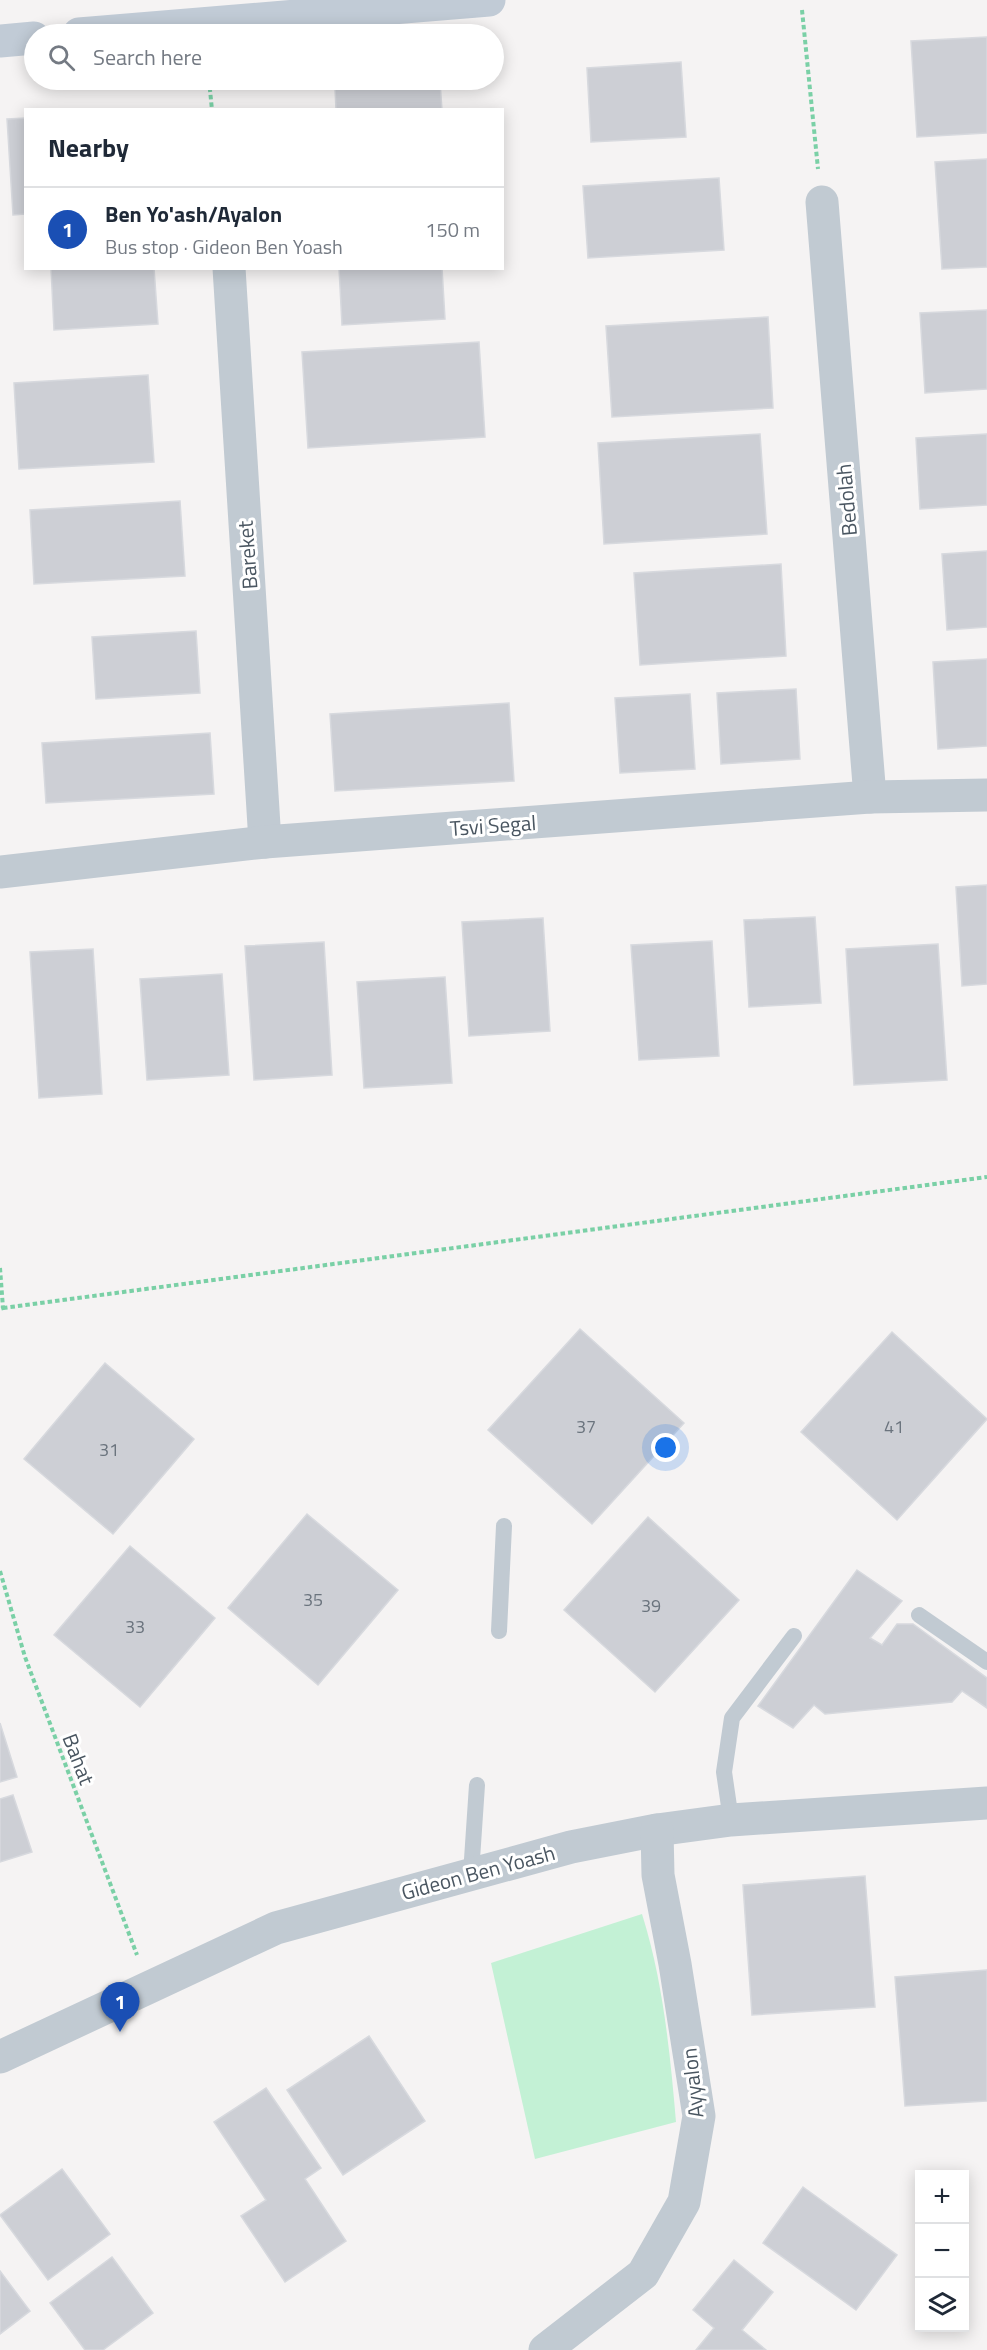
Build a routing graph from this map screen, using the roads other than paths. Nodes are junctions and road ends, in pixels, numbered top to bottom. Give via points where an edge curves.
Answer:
1 (489, 0) edge
2 (200, 24) edge
3 (24, 39) edge
4 (0, 41) edge
5 (822, 202) road end
6 (229, 270) edge
7 (987, 795) edge
8 (870, 797) junction
9 (265, 842) junction
10 (0, 873) edge
11 (504, 1526) dead end
12 (919, 1615) dead end
13 (499, 1631) dead end
14 (794, 1636) dead end
15 (987, 1662) edge
16 (477, 1785) dead end
17 (987, 1803) edge
18 (731, 1820) junction
19 (657, 1830) junction
20 (471, 1874) junction
21 (0, 2057) edge
22 (545, 2350) edge

1 - 2 main road
3 - 4 main road
5 - 8 street, Bedolah
6 - 9 street, Bareket
7 - 8 street, Tsvi Segal
8 - 9 street, Tsvi Segal
9 - 10 street, Tsvi Segal
11 - 13 lane
12 - 15 lane
14 - 18 lane via 732,1718 724,1772
16 - 20 lane
17 - 18 street, Gideon Ben Yoash
18 - 19 street, Gideon Ben Yoash
19 - 20 street, Gideon Ben Yoash via 571,1847
19 - 22 street, Ayyalon via 658,1875 699,2116 684,2202 643,2274
20 - 21 street, Gideon Ben Yoash via 276,1928

